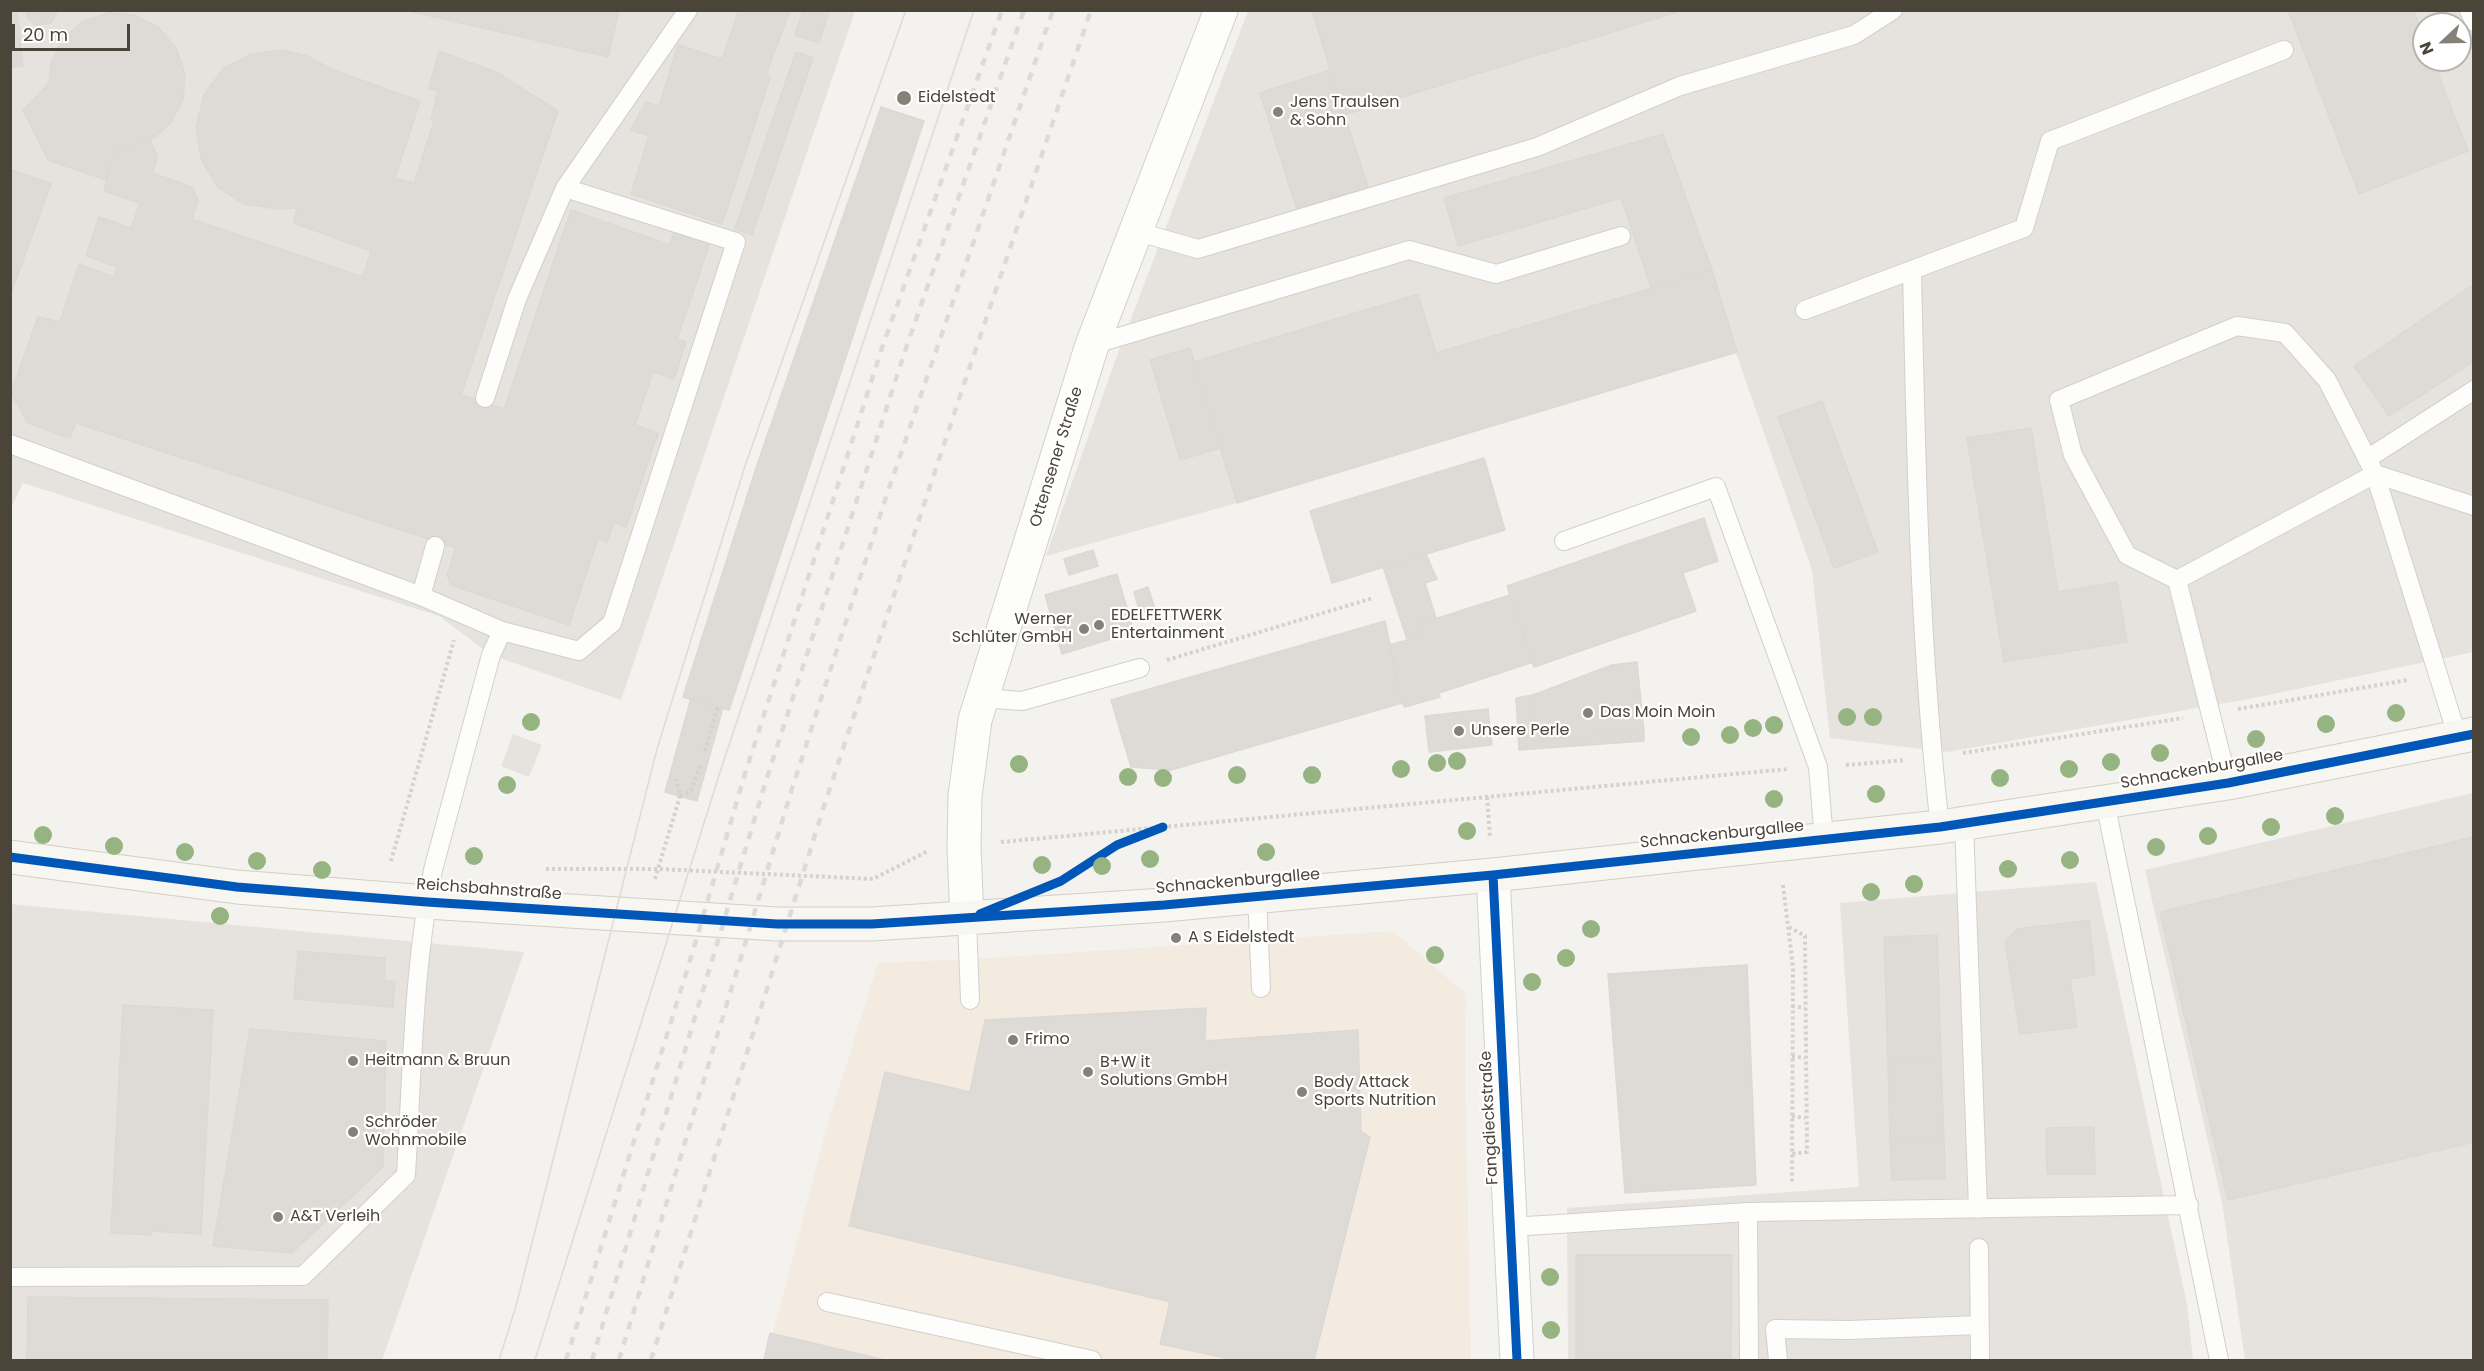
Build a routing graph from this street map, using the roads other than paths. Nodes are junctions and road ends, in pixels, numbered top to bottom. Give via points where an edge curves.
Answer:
1 (688, 10) edge
2 (1221, 10) edge
3 (1893, 10) edge
4 (2469, 10) edge
5 (2474, 22) edge
6 (2284, 50) dead end
7 (565, 188) junction
8 (1135, 231) junction
9 (1621, 236) dead end
10 (1912, 270) junction
11 (1805, 310) dead end
12 (1092, 345) junction
13 (2474, 390) edge
14 (486, 398) dead end
15 (10, 444) edge
16 (2371, 466) junction
17 (2474, 506) edge
18 (1564, 541) dead end
19 (435, 546) dead end
20 (2177, 580) junction
21 (422, 596) junction
22 (502, 631) junction
23 (1140, 668) road end
24 (982, 698) junction
25 (2466, 736) edge
26 (2228, 783) junction
27 (2105, 802) junction
28 (1952, 825) junction
29 (1824, 840) junction
30 (10, 857) edge
31 (1493, 875) junction
32 (1257, 895) junction
33 (427, 902) junction
34 (967, 920) junction
35 (1261, 988) dead end
36 (970, 1000) dead end
37 (2189, 1205) junction
38 (1978, 1209) junction
39 (1748, 1212) junction
40 (1511, 1227) junction
41 (1979, 1248) dead end
42 (10, 1277) edge
43 (827, 1302) dead end
44 (1979, 1325) junction
45 (1092, 1360) edge
46 (1517, 1360) edge
47 (1749, 1360) edge
48 (1778, 1360) edge
49 (1980, 1360) edge
50 (2219, 1360) edge

1 - 7 lane
2 - 8 street, Ottensener Straße
3 - 8 lane via 1854,35 1680,86 1537,147 1198,249
4 - 5 lane
6 - 10 lane via 2050,141 2024,228
7 - 14 lane via 517,298
7 - 22 lane via 736,242 612,623 579,651
8 - 12 street, Ottensener Straße
9 - 12 lane via 1496,274 1409,250
10 - 11 lane
10 - 28 lane via 1928,726
12 - 24 street, Ottensener Straße
13 - 16 lane
15 - 21 lane
16 - 17 lane
16 - 20 lane
16 - 20 lane via 2327,380 2285,333 2237,326 2059,400 2073,455 2127,555
16 - 25 lane
18 - 29 lane via 1716,487 1818,767
19 - 21 lane
20 - 26 lane
21 - 22 lane
22 - 33 lane via 491,655
23 - 24 lane via 1022,701
24 - 34 street, Ottensener Straße via 975,720 965,796
25 - 26 street, Schnackenburgallee
26 - 27 street, Schnackenburgallee
27 - 28 street, Schnackenburgallee
27 - 37 lane
28 - 29 street, Schnackenburgallee
28 - 38 lane
29 - 31 street, Schnackenburgallee
30 - 33 street, Reichsbahnstraße via 237,886
31 - 32 street, Schnackenburgallee
31 - 40 street, Fangdieckstraße
32 - 34 street, Schnackenburgallee
32 - 35 lane
33 - 34 street, Reichsbahnstraße via 777,924
33 - 42 lane via 419,962 405,1174 303,1276
34 - 36 lane
37 - 38 lane
37 - 50 lane
38 - 39 lane
39 - 40 lane
39 - 47 lane
40 - 46 street, Fangdieckstraße
41 - 44 lane
43 - 45 lane
44 - 48 lane via 1775,1329
44 - 49 lane

